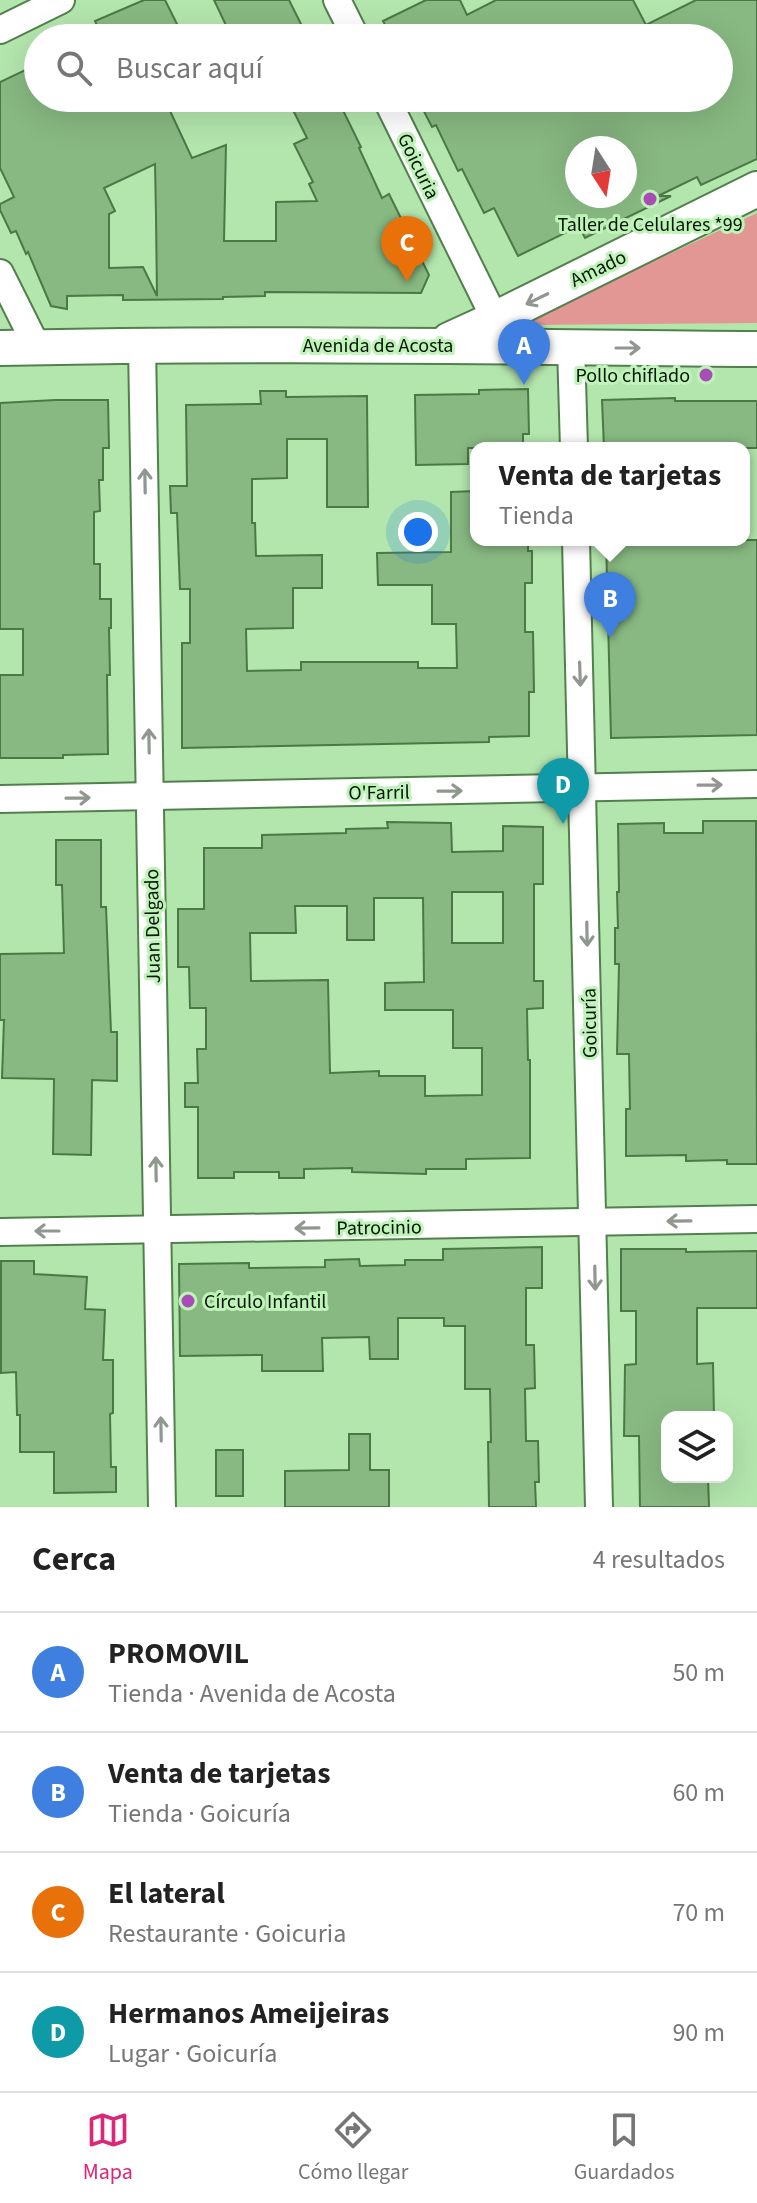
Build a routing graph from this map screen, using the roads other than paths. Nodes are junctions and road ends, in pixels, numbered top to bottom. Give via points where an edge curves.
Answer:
1 (61, 0) edge
2 (337, 0) edge
3 (349, 24) edge
4 (0, 30) edge
5 (393, 112) edge
6 (757, 189) edge
7 (0, 273) edge
8 (495, 319) junction
9 (142, 345) junction
10 (438, 345) junction
11 (37, 347) junction
12 (571, 347) junction
13 (0, 348) edge
14 (757, 349) edge
15 (574, 442) edge
16 (576, 546) edge
17 (757, 784) edge
18 (583, 788) junction
19 (150, 797) junction
20 (0, 799) edge
21 (757, 1219) edge
22 (593, 1223) junction
23 (157, 1230) junction
24 (0, 1232) edge
25 (162, 1507) edge
26 (599, 1507) edge

1 - 4 street
2 - 3 street
5 - 8 street, Goicuria
6 -> 8 main road, Amado
7 - 11 street
8 - 10 main road, Amado
9 - 10 main road, Avenida de Acosta
9 - 11 main road, Avenida de Acosta
19 -> 9 street, Juan Delgado
10 - 12 main road, Avenida de Acosta
11 - 13 main road, Avenida de Acosta
12 -> 14 main road, Avenida de Acosta
12 - 15 street
16 -> 18 street, Goicuría
18 -> 17 street, O'Farril
19 -> 18 street, O'Farril
18 -> 22 street, Goicuría
20 -> 19 street, O'Farril
23 -> 19 street, Juan Delgado
21 -> 22 street, Patrocinio
22 -> 23 street, Patrocinio
22 -> 26 street, Goicuría
23 -> 24 street, Patrocinio
25 -> 23 street, Juan Delgado

